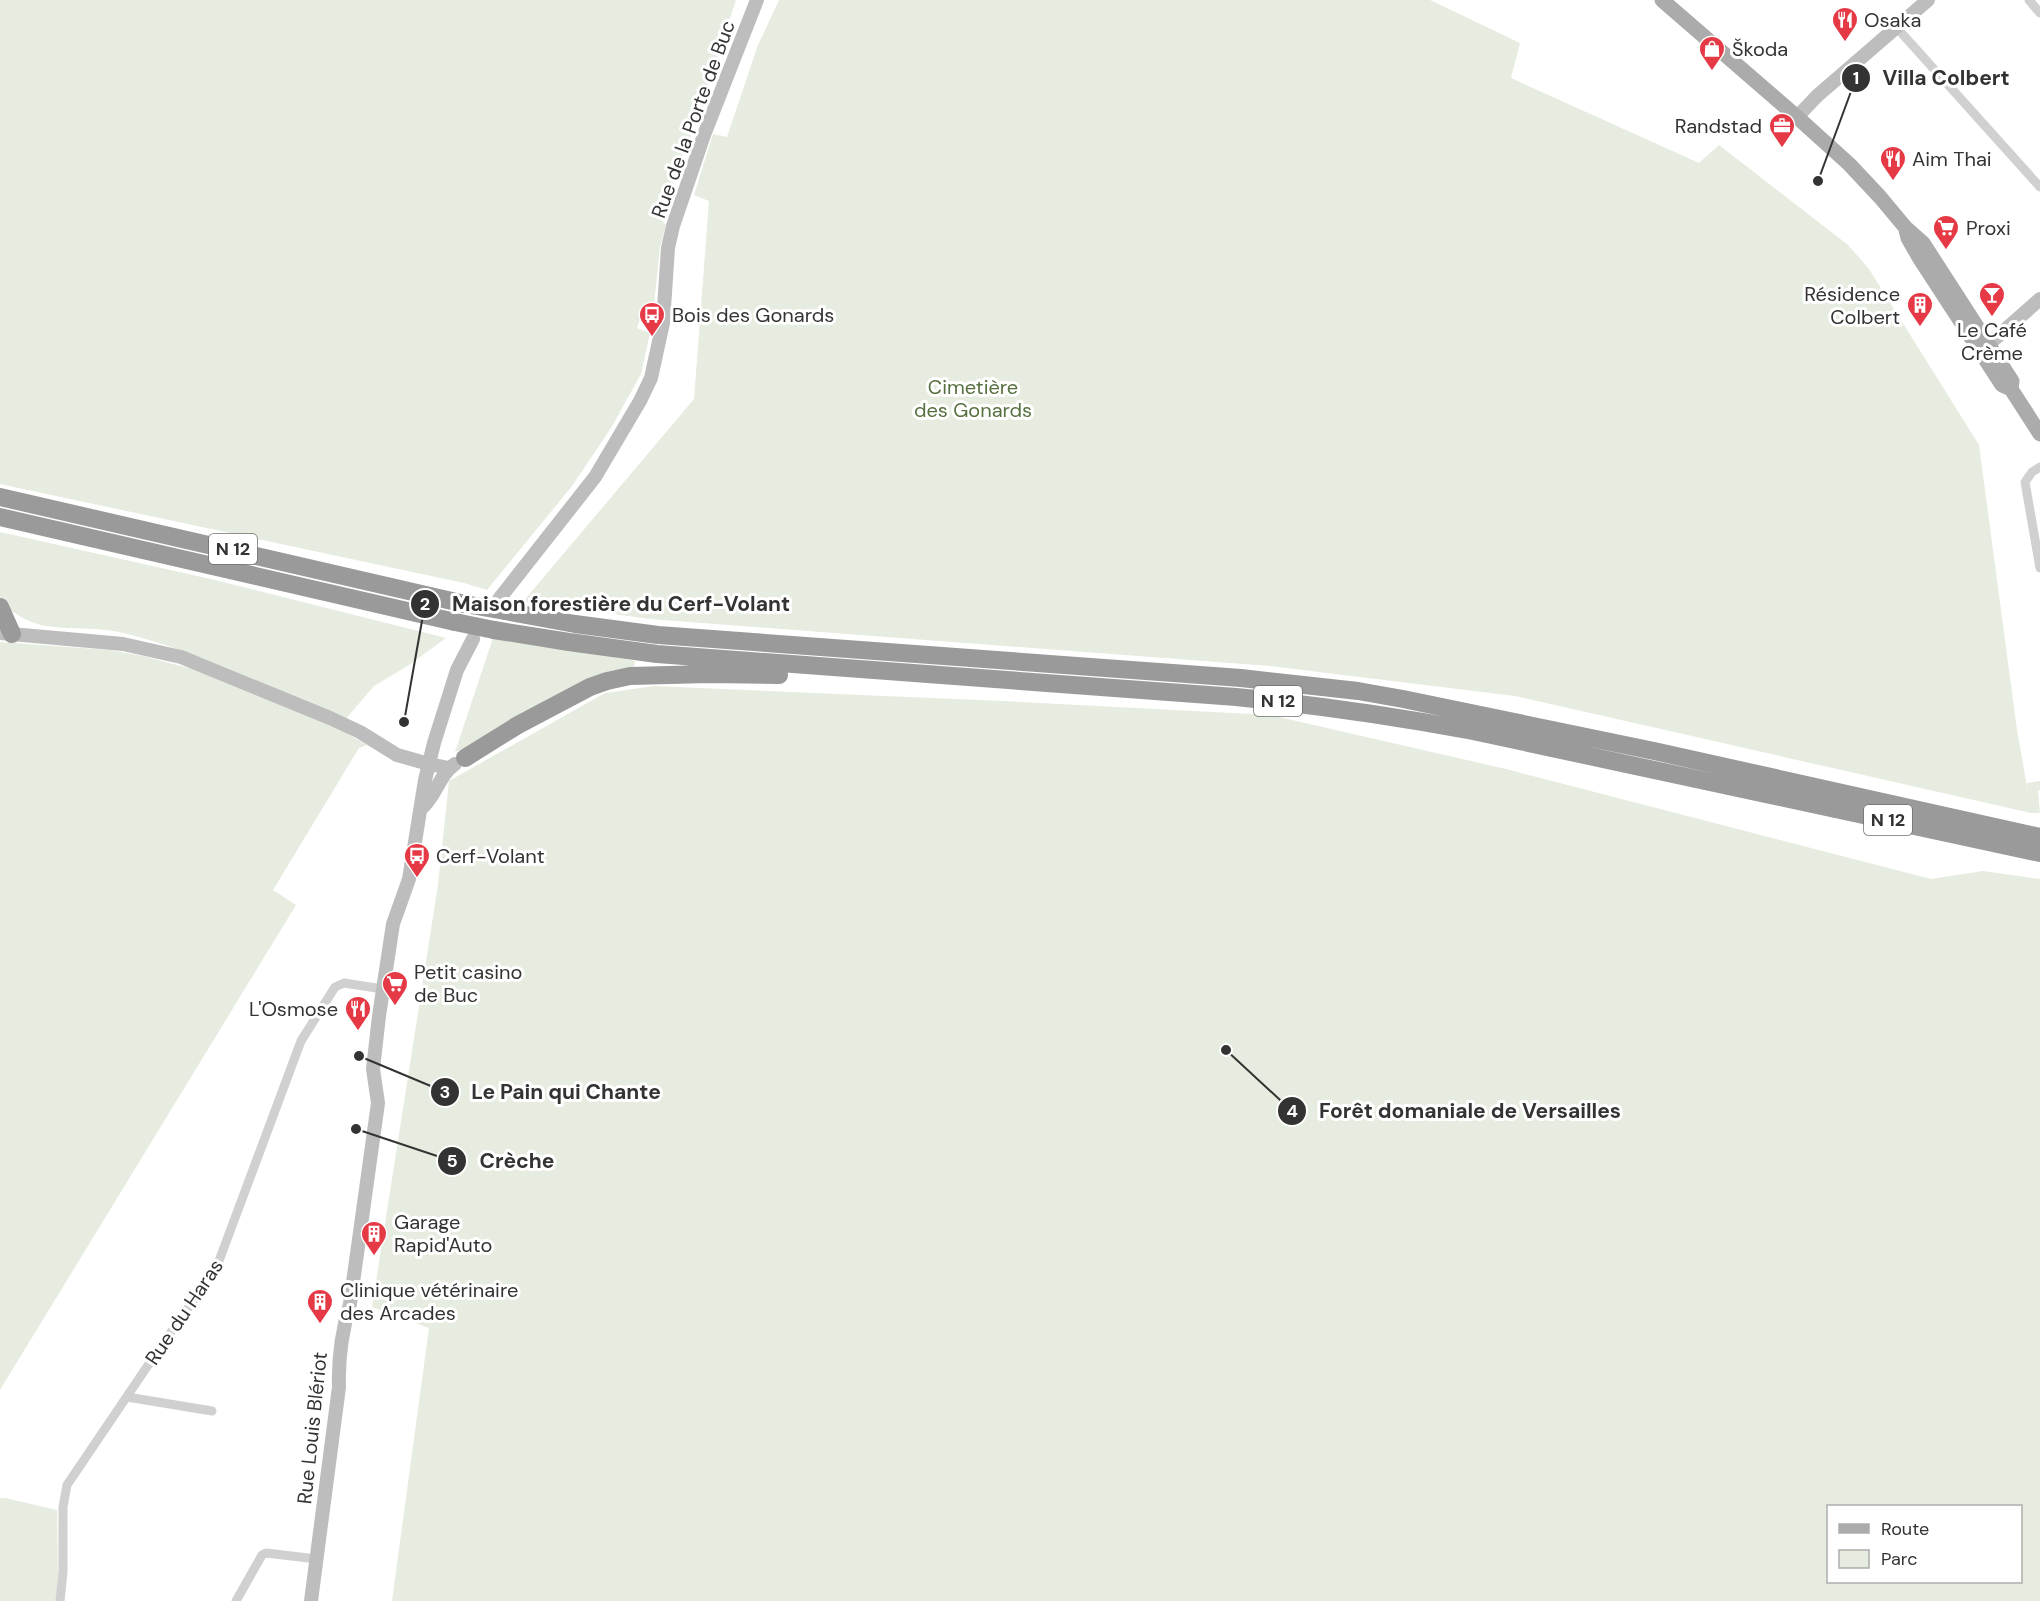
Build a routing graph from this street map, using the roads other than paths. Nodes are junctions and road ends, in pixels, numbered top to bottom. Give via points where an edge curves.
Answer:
1 (757, 0) edge
2 (1662, 0) edge
3 (1928, 0) edge
4 (2028, 0) edge
5 (2040, 13) edge
6 (1897, 28) junction
7 (1797, 117) junction
8 (2040, 187) edge
9 (2040, 299) edge
10 (1985, 347) junction
11 (2040, 434) edge
12 (2040, 467) edge
13 (0, 496) edge
14 (0, 516) edge
15 (2040, 568) edge
16 (502, 605) junction
17 (0, 607) edge
18 (6, 633) edge
19 (473, 639) dead end
20 (813, 666) junction
21 (465, 758) joint
22 (429, 764) junction
23 (449, 768) junction
24 (420, 809) junction
25 (1958, 819) junction
26 (2040, 827) edge
27 (2040, 837) edge
28 (2040, 853) edge
29 (383, 989) junction
30 (127, 1397) junction
31 (212, 1411) dead end
32 (316, 1559) junction
33 (60, 1601) edge
34 (236, 1601) edge
35 (311, 1601) edge

1 - 16 main road, Rue de la Porte de Buc via 704,135 674,226 668,248 663,323 651,378 595,477
2 - 7 main road
3 - 6 main road
4 - 5 street
6 - 7 main road
6 - 8 street
7 - 10 main road via 1857,172 1905,227 1917,253
9 - 10 main road
10 - 11 main road via 2002,385 2011,389
12 - 15 street via 2025,482
13 - 16 highway, N 12, bridge via 465,604
14 - 20 highway, N 12, bridge via 494,630 657,654
16 - 25 highway, N 12 via 575,624 657,635 1229,677 1358,691
17 - 18 highway
18 - 22 main road via 123,644 181,657 330,718 397,754
19 - 22 main road via 457,670
20 - 21 highway via 786,675 641,676 607,681 518,725
20 - 28 highway, N 12 via 1236,697 1399,717
21 - 23 main road
22 - 23 main road
22 - 24 main road, Rue Louis Blériot
23 - 24 main road via 429,802
24 - 29 main road, Rue Louis Blériot via 409,879 393,924
25 - 26 highway via 1981,816
25 - 27 highway, N 12
29 - 30 street, Rue du Haras via 344,984 335,987 301,1041 216,1269
29 - 32 main road, Rue Louis Blériot via 373,1069 378,1103 350,1304 344,1322
30 - 31 street
30 - 33 street, Rue du Haras via 67,1485
32 - 34 street via 262,1555
32 - 35 main road, Rue Louis Blériot

